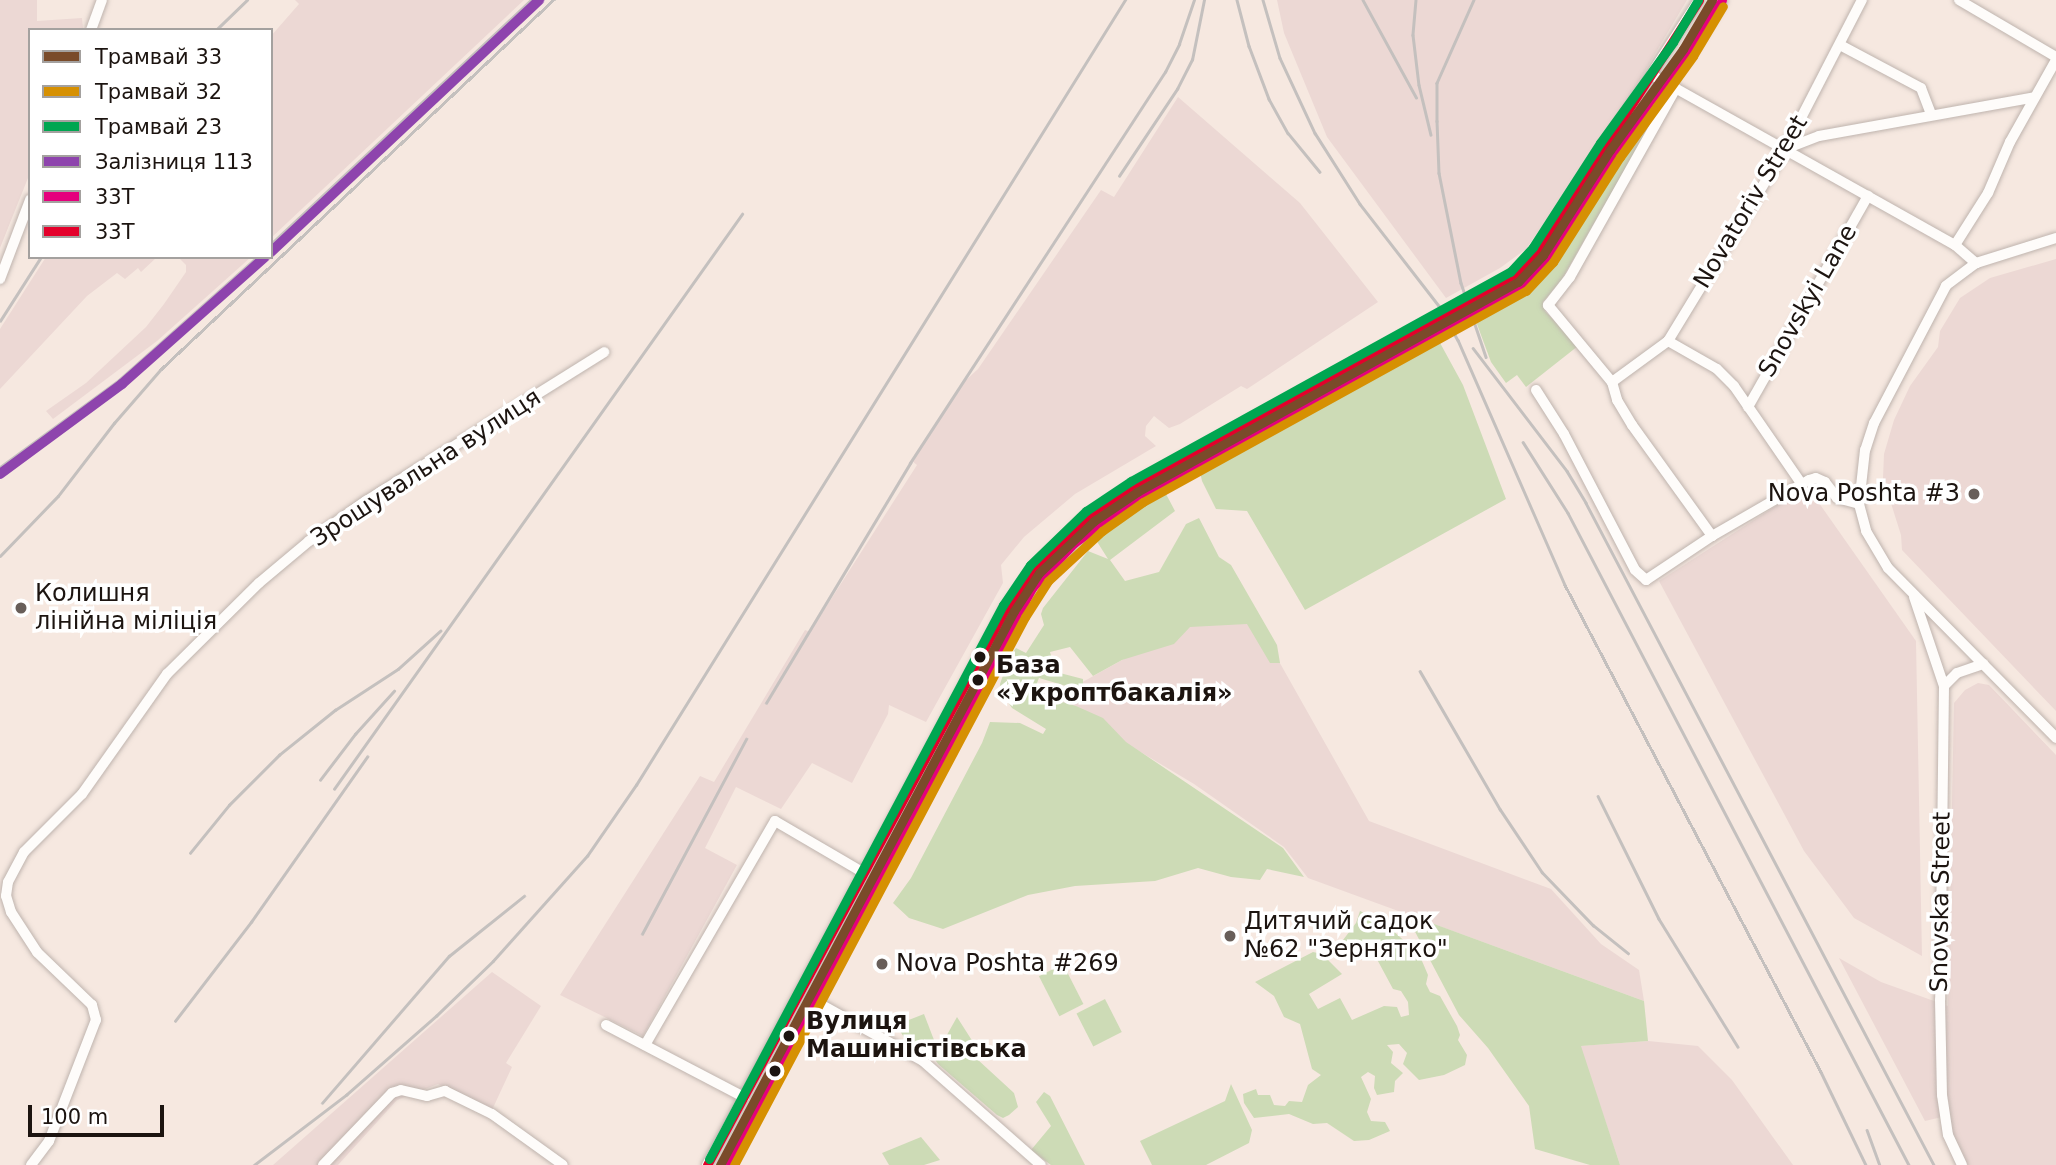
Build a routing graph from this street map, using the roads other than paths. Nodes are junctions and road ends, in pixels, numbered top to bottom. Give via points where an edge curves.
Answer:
1 (102, 0) edge
2 (1699, 0) edge
3 (1722, 0) edge
4 (1862, 0) edge
5 (1959, 0) edge
6 (92, 28) edge
7 (1840, 45) junction
8 (2056, 58) edge
9 (1652, 75) junction
10 (1666, 82) junction
11 (1676, 88) junction
12 (2035, 97) junction
13 (1931, 114) junction
14 (1785, 149) junction
15 (1868, 195) junction
16 (28, 205) edge
17 (2056, 238) edge
18 (1955, 245) junction
19 (1976, 263) junction
20 (0, 279) edge
21 (1480, 303) junction
22 (1668, 341) junction
23 (1397, 349) junction
24 (604, 352) dead end
25 (1612, 382) junction
26 (1536, 390) dead end
27 (1748, 407) junction
28 (1801, 483) junction
29 (1859, 504) junction
30 (1712, 536) junction
31 (1913, 593) junction
32 (1983, 664) junction
33 (1944, 686) junction
34 (2056, 738) edge
35 (864, 873) junction
36 (811, 999) junction
37 (606, 1025) dead end
38 (645, 1045) junction
39 (744, 1097) junction
40 (31, 1165) edge
41 (323, 1165) edge
42 (563, 1165) edge
43 (707, 1165) edge
44 (724, 1165) edge
45 (1041, 1165) edge
46 (1962, 1165) edge

1 - 6 street
2 - 9 street
3 - 10 street
4 - 7 street, Novatoriv Street
5 - 8 street
7 - 13 street via 1921,88
7 - 14 street, Novatoriv Street
8 - 12 street
9 - 10 street
9 - 21 street via 1536,253 1518,274
10 - 11 street
10 - 21 street via 1538,269 1507,294
11 - 14 street
11 - 25 street via 1570,277 1548,305
12 - 13 street
12 - 18 street via 1988,193
13 - 14 street via 1819,136
14 - 15 street
14 - 22 street, Novatoriv Street
15 - 18 street
15 - 27 street, Snovskyi Lane
16 - 20 street
17 - 19 street
18 - 19 street
19 - 29 street via 1946,286 1874,423 1865,450
21 - 23 street, bridge
22 - 25 street, Novatoriv Street
22 - 27 street via 1717,369
23 - 35 street via 1141,482 1082,522 1049,552 1006,608
23 - 36 street via 1145,492 1099,523 1032,588
24 - 40 street, Зрошувальна вулиця via 366,501 259,583 167,674 82,794 19,859 7,889 11,912 37,952 92,1005 96,1020 49,1141
25 - 30 street via 1632,425
26 - 30 street via 1641,577 1653,578
27 - 28 street
28 - 29 street via 1816,478 1838,498
28 - 30 street
29 - 31 street via 1873,547
31 - 32 street
31 - 33 street, Snovska Street
32 - 33 street via 1956,673
32 - 34 street
33 - 46 street, Snovska Street via 1943,1119
35 - 38 street via 775,821
35 - 39 street
36 - 44 street
36 - 45 street via 923,1061
37 - 38 street
38 - 39 street
39 - 43 street
41 - 42 street via 392,1093 401,1090 427,1096 445,1091 492,1114

